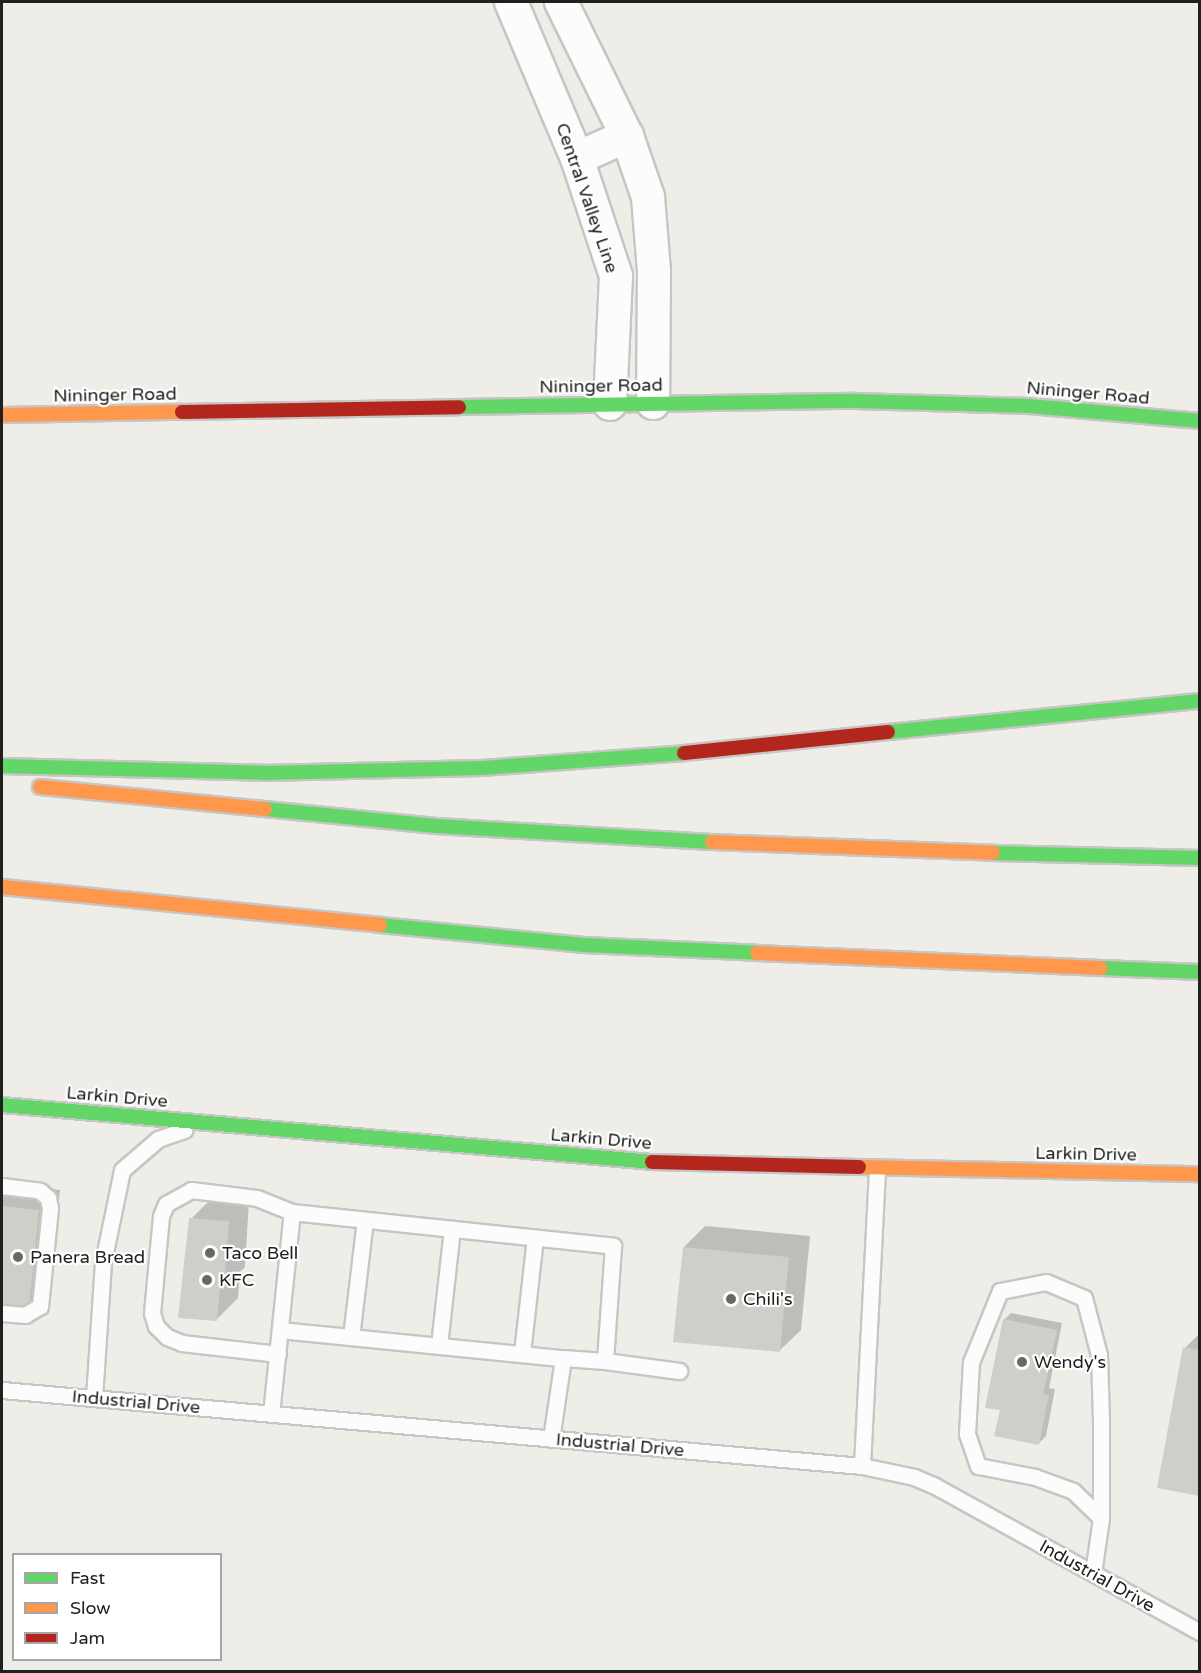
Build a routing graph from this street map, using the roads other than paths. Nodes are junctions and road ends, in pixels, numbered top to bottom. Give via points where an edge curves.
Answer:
1 (511, 2) edge
2 (561, 2) edge
3 (580, 39) junction
4 (536, 61) junction
5 (627, 136) junction
6 (577, 158) junction
7 (652, 403) junction
8 (610, 404) junction
9 (2, 415) edge
10 (1200, 420) edge
11 (1200, 701) edge
12 (2, 766) edge
13 (23, 785) dead end
14 (1200, 858) edge
15 (2, 887) edge
16 (961, 964) junction
17 (1200, 972) edge
18 (1120, 984) dead end
19 (2, 1105) edge
20 (206, 1123) junction
21 (877, 1168) junction
22 (1200, 1174) edge
23 (2, 1186) edge
24 (292, 1212) junction
25 (365, 1220) junction
26 (452, 1229) junction
27 (535, 1238) junction
28 (2, 1313) edge
29 (280, 1330) junction
30 (351, 1337) junction
31 (439, 1345) junction
32 (522, 1353) junction
33 (278, 1354) junction
34 (564, 1358) junction
35 (605, 1361) junction
36 (679, 1371) dead end
37 (2, 1390) edge
38 (94, 1398) junction
39 (271, 1414) junction
40 (551, 1438) junction
41 (862, 1466) junction
42 (1101, 1518) junction
43 (1093, 1573) junction
44 (1200, 1632) edge

1 - 4 street, Central Valley Line
2 - 3 street
3 - 4 street
3 - 5 street
4 - 6 street, Central Valley Line
5 - 6 street
5 - 7 street via 648,197 653,229
6 - 8 street, Central Valley Line via 616,276
7 - 8 main road, Nininger Road
7 - 10 main road, Nininger Road via 969,402
8 - 9 main road, Nininger Road
11 - 12 main road via 654,756 482,768 263,773
13 - 14 main road via 328,817 602,837 818,848
15 - 16 main road via 584,945
16 - 17 main road
16 - 18 main road
19 - 20 main road, Larkin Drive
20 - 21 main road, Larkin Drive via 681,1164
20 - 38 lane via 158,1139 122,1170 103,1262
21 - 22 main road, Larkin Drive
21 - 41 lane
23 - 28 lane via 40,1191 48,1198 50,1208 40,1306 25,1316
24 - 25 lane
24 - 29 lane
24 - 33 lane via 257,1198 191,1190 166,1204 161,1216 152,1313 156,1326 167,1337 182,1343
25 - 26 lane
25 - 30 lane
26 - 27 lane
26 - 31 lane
27 - 32 lane
27 - 35 lane via 613,1246
29 - 30 lane
29 - 33 lane
30 - 31 lane
31 - 32 lane
32 - 34 lane
33 - 39 lane
34 - 35 lane
34 - 40 lane
35 - 36 lane
37 - 38 lane, Industrial Drive
38 - 39 lane, Industrial Drive
39 - 40 lane, Industrial Drive
40 - 41 lane, Industrial Drive
41 - 43 lane, Industrial Drive via 914,1477 935,1486
42 - 42 lane via 1099,1355 1084,1299 1046,1282 1000,1292 971,1362 967,1434 978,1466 1035,1477 1073,1491
42 - 43 lane
43 - 44 lane, Industrial Drive

